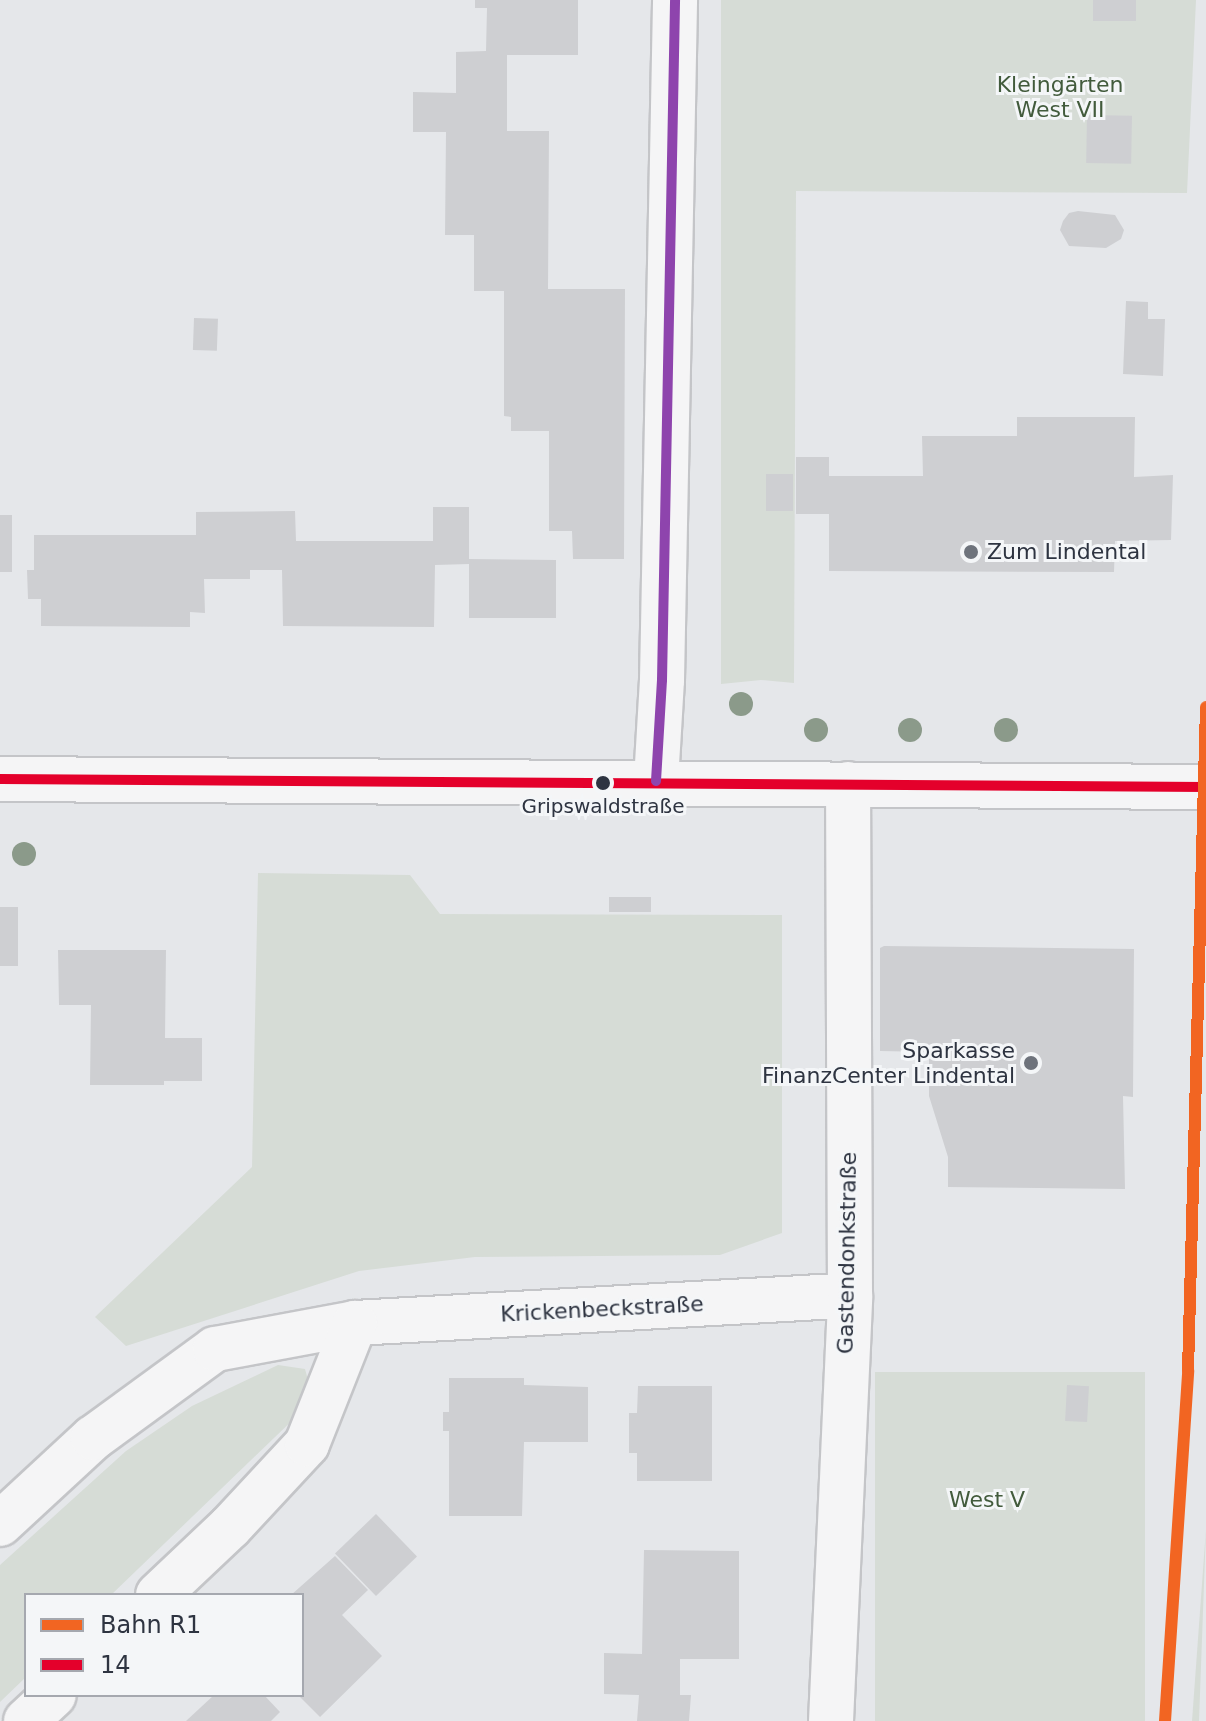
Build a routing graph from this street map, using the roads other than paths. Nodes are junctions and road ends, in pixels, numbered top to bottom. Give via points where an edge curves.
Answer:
1 (675, 0) edge
2 (0, 779) edge
3 (656, 781) junction
4 (848, 784) junction
5 (1206, 787) edge
6 (850, 1295) junction
7 (355, 1323) junction
8 (0, 1524) edge
9 (160, 1593) edge
10 (52, 1697) edge
11 (26, 1721) edge
12 (831, 1721) edge

1 - 3 street
2 - 3 street
3 - 4 street
4 - 5 street
4 - 6 street, Gastendonkstraße
6 - 7 street, Krickenbeckstraße
6 - 12 street, Gastendonkstraße
7 - 8 street, Krickenbeckstraße via 215,1349 93,1438
7 - 9 street via 307,1444
10 - 11 street

